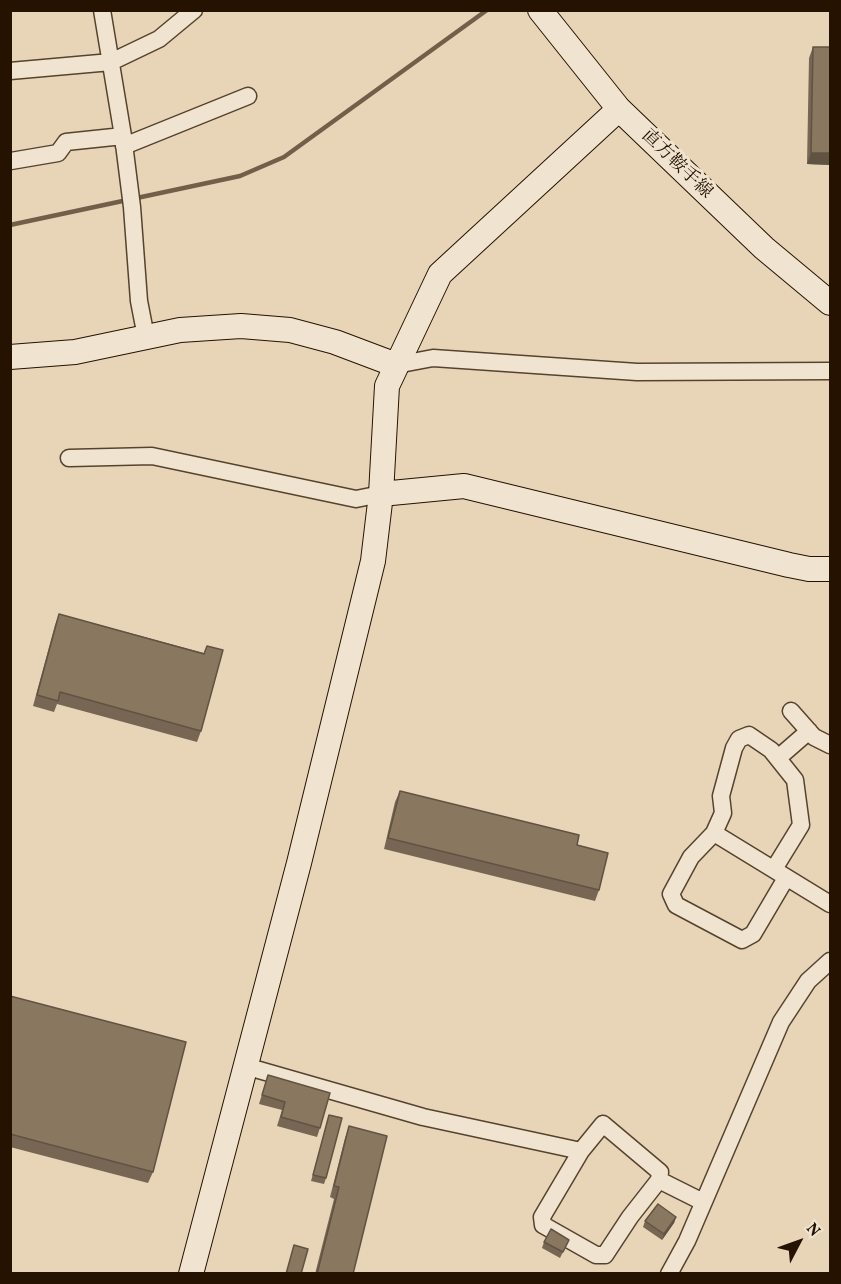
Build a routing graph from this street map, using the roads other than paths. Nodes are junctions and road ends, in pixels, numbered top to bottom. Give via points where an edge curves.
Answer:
1 (102, 10) edge
2 (194, 10) edge
3 (540, 10) edge
4 (111, 62) junction
5 (10, 70) edge
6 (248, 96) dead end
7 (619, 109) junction
8 (124, 141) junction
9 (11, 161) edge
10 (831, 303) edge
11 (146, 337) junction
12 (10, 357) edge
13 (396, 365) junction
14 (831, 371) edge
15 (69, 458) dead end
16 (381, 494) junction
17 (831, 568) edge
18 (791, 711) dead end
19 (809, 731) junction
20 (831, 746) edge
21 (778, 758) junction
22 (714, 833) junction
23 (780, 873) junction
24 (831, 904) edge
25 (831, 961) edge
26 (245, 1066) junction
27 (581, 1151) junction
28 (659, 1180) junction
29 (704, 1202) junction
30 (190, 1274) edge
31 (669, 1274) edge

1 - 4 street
2 - 4 street via 159,39
3 - 7 street, 直方鞍手線
4 - 5 street
4 - 8 street
6 - 8 street
7 - 10 street, 直方鞍手線 via 756,241
7 - 13 street via 440,274
8 - 9 street via 66,142 58,153
8 - 11 street
11 - 12 street via 75,352
11 - 13 street via 180,330 241,326 290,330
13 - 14 street via 433,358 637,372
13 - 16 street via 387,386 384,409
15 - 16 street via 152,456 356,499
16 - 17 street via 464,486 789,565
16 - 26 street via 373,561 352,650
18 - 19 street
19 - 20 street
19 - 21 street
21 - 22 street via 749,735 739,739 723,784 723,813
21 - 23 street via 795,780 801,825
22 - 23 street
22 - 23 street via 691,857 671,894 676,904 742,940 753,934
23 - 24 street
25 - 29 street via 808,981 781,1022
26 - 27 street via 423,1117
26 - 30 street
27 - 28 street via 603,1124 660,1172
27 - 28 street via 542,1217 543,1226 596,1255 605,1255
28 - 29 street
29 - 31 street

